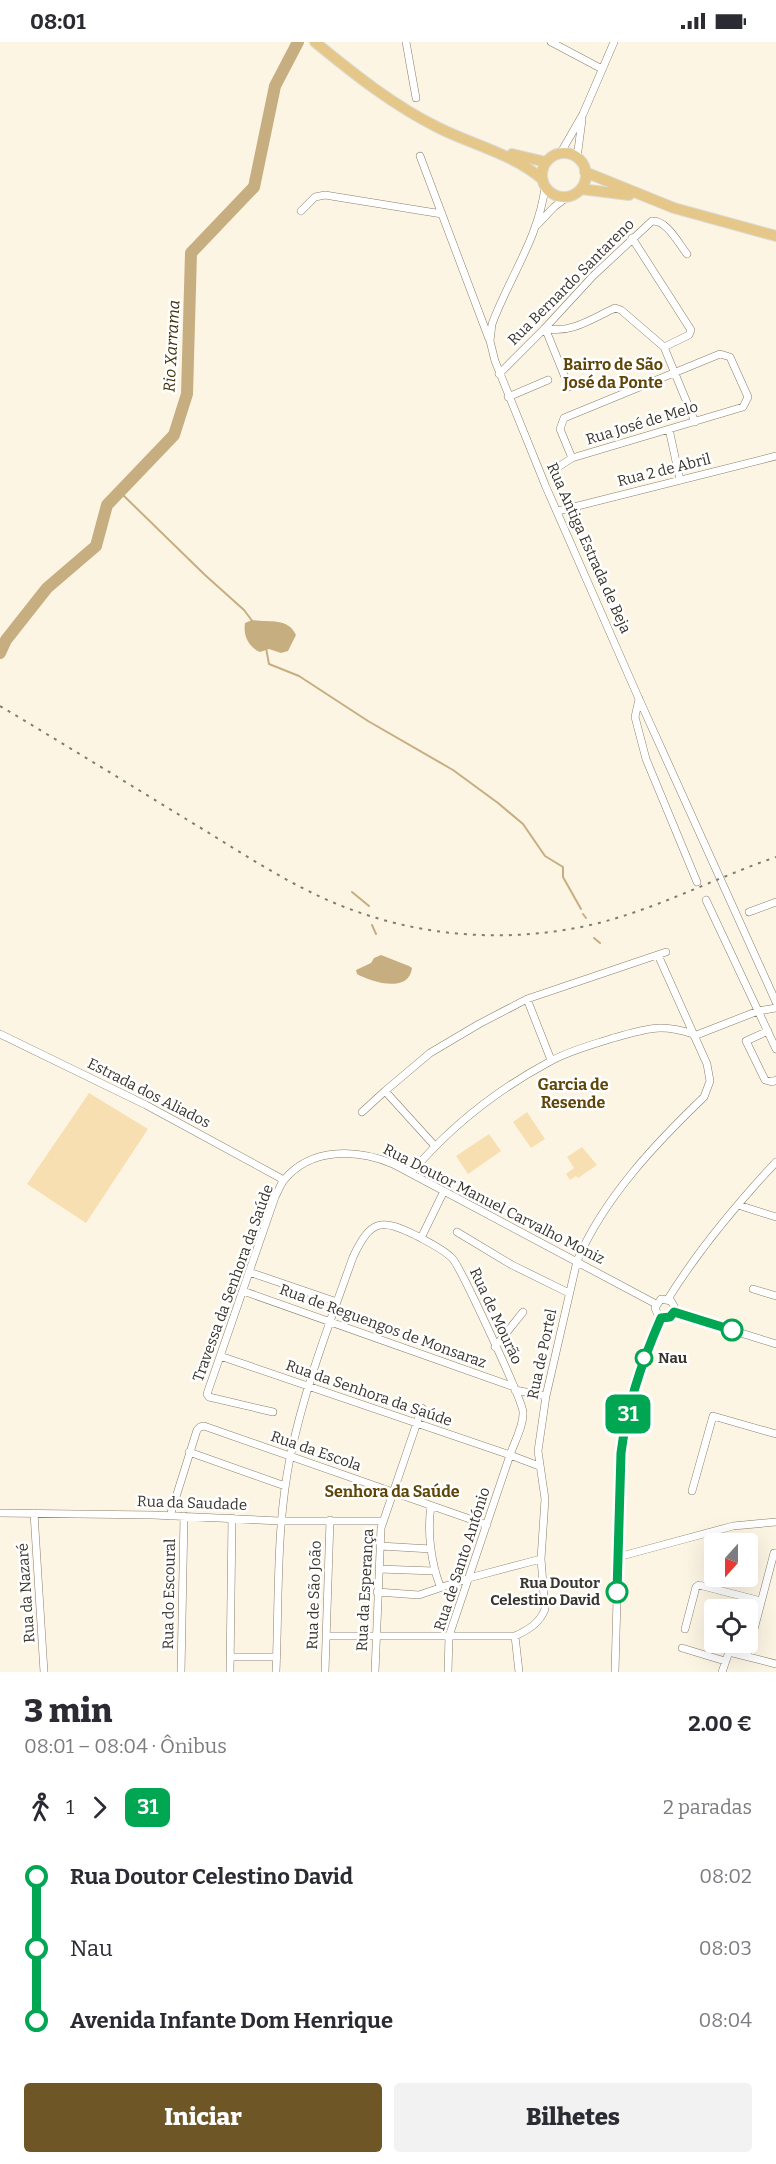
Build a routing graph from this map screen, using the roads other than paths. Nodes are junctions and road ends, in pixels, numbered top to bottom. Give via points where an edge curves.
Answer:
1 (315, 42) edge
2 (406, 42) edge
3 (551, 42) edge
4 (614, 42) edge
5 (602, 69) junction
6 (416, 98) dead end
7 (583, 114) junction
8 (480, 146) junction
9 (560, 154) junction
10 (420, 156) dead end
11 (577, 158) junction
12 (546, 162) junction
13 (585, 172) junction
14 (543, 182) junction
15 (581, 189) junction
16 (567, 197) junction
17 (644, 198) junction
18 (301, 211) dead end
19 (442, 214) junction
20 (536, 227) junction
21 (776, 236) edge
22 (632, 238) junction
23 (687, 254) dead end
24 (545, 328) junction
25 (490, 341) junction
26 (664, 347) junction
27 (676, 372) junction
28 (499, 374) junction
29 (548, 380) dead end
30 (569, 387) dead end
31 (508, 397) junction
32 (695, 422) junction
33 (669, 429) junction
34 (776, 456) edge
35 (573, 458) junction
36 (537, 464) junction
37 (552, 471) junction
38 (680, 480) junction
39 (546, 487) junction
40 (558, 511) junction
41 (639, 699) junction
42 (697, 882) dead end
43 (706, 900) dead end
44 (775, 904) edge
45 (750, 912) dead end
46 (666, 952) dead end
47 (658, 955) junction
48 (526, 999) junction
49 (776, 1002) edge
50 (776, 1008) edge
51 (758, 1011) junction
52 (768, 1031) junction
53 (0, 1034) edge
54 (694, 1035) junction
55 (776, 1048) edge
56 (551, 1060) junction
57 (776, 1080) edge
58 (385, 1091) junction
59 (362, 1112) dead end
60 (434, 1145) junction
61 (776, 1162) edge
62 (411, 1173) junction
63 (284, 1180) junction
64 (444, 1191) junction
65 (738, 1205) junction
66 (776, 1217) edge
67 (457, 1232) dead end
68 (421, 1238) junction
69 (577, 1261) junction
70 (249, 1272) junction
71 (753, 1288) dead end
72 (243, 1291) junction
73 (569, 1293) junction
74 (776, 1296) edge
75 (668, 1299) junction
76 (337, 1302) junction
77 (656, 1304) junction
78 (523, 1312) dead end
79 (674, 1312) junction
80 (661, 1318) junction
81 (330, 1321) junction
82 (776, 1344) edge
83 (495, 1347) junction
84 (220, 1356) junction
85 (309, 1386) junction
86 (515, 1388) junction
87 (546, 1396) junction
88 (422, 1408) dead end
89 (273, 1412) dead end
90 (416, 1423) junction
91 (776, 1434) edge
92 (189, 1452) junction
93 (510, 1455) junction
94 (290, 1456) junction
95 (539, 1466) junction
96 (285, 1486) junction
97 (692, 1491) dead end
98 (392, 1492) junction
99 (431, 1506) junction
100 (0, 1513) edge
101 (34, 1513) junction
102 (170, 1516) junction
103 (184, 1516) junction
104 (232, 1518) junction
105 (330, 1520) junction
106 (280, 1521) junction
107 (382, 1521) junction
108 (776, 1522) edge
109 (487, 1526) junction
110 (380, 1546) junction
111 (431, 1549) junction
112 (776, 1554) edge
113 (618, 1557) junction
114 (541, 1559) junction
115 (379, 1569) junction
116 (435, 1571) junction
117 (469, 1578) junction
118 (440, 1586) junction
119 (378, 1592) junction
120 (761, 1602) junction
121 (685, 1629) dead end
122 (326, 1636) junction
123 (449, 1636) junction
124 (515, 1636) junction
125 (376, 1637) junction
126 (681, 1648) dead end
127 (747, 1656) junction
128 (230, 1657) junction
129 (277, 1658) junction
130 (725, 1661) junction
131 (776, 1664) edge
132 (44, 1672) edge
133 (181, 1672) edge
134 (230, 1672) edge
135 (276, 1672) edge
136 (325, 1672) edge
137 (375, 1672) edge
138 (448, 1672) edge
139 (519, 1672) edge
140 (615, 1672) edge
141 (722, 1672) edge

1 - 8 main road via 398,105
2 - 6 street
3 - 5 street
4 - 5 street
5 - 7 street
7 - 9 street
7 - 11 street
8 - 12 main road
8 - 14 main road via 529,168
9 - 11 main road
9 - 12 main road
10 - 19 street
11 - 13 main road
12 - 14 main road
13 - 15 main road
13 - 17 main road
14 - 16 main road via 554,195
14 - 20 street via 543,205
15 - 16 main road
15 - 17 main road
16 - 20 street
17 - 21 main road
18 - 19 street via 315,198 325,195
19 - 25 street
20 - 25 street, Rua Antiga Estrada de Beja via 496,315
22 - 23 street, Rua Bernardo Santareno via 655,220 666,227
22 - 24 street, Rua Bernardo Santareno
22 - 26 street via 691,330 689,335
24 - 26 street via 558,331 573,327 618,308
24 - 28 street, Rua Bernardo Santareno
24 - 30 street
25 - 28 street, Rua Antiga Estrada de Beja
26 - 27 street
27 - 32 street
27 - 32 street, Rua José de Melo via 720,354 730,357 748,397 743,407
27 - 35 street via 564,418 561,429
28 - 31 street, Rua Antiga Estrada de Beja
29 - 31 street
31 - 36 street, Rua Antiga Estrada de Beja
32 - 33 street, Rua José de Melo
33 - 35 street, Rua José de Melo
33 - 38 street
34 - 38 street, Rua 2 de Abril
35 - 37 street, Rua José de Melo
36 - 37 street
36 - 39 street, Rua Antiga Estrada de Beja
37 - 39 street
38 - 40 street, Rua 2 de Abril
39 - 40 street, Rua Antiga Estrada de Beja
40 - 41 street, Rua Antiga Estrada de Beja
41 - 42 street, Rua Antiga Estrada de Beja via 635,717 646,759
41 - 49 street
43 - 51 street
44 - 45 street
46 - 47 street
47 - 48 street
47 - 54 street, Rua de Portel
48 - 56 street
48 - 58 street via 430,1053
50 - 51 street
51 - 52 street
51 - 54 street
52 - 55 street
52 - 57 street via 746,1041 765,1080
53 - 63 street, Estrada dos Aliados via 146,1105
54 - 56 street via 654,1027
54 - 69 street, Rua de Portel via 710,1073 704,1097 633,1172 609,1204
56 - 60 street via 502,1090
58 - 59 street
58 - 60 street
60 - 62 street
61 - 65 street
62 - 63 street, Rua Doutor Manuel Carvalho Moniz via 375,1156 336,1153 318,1157
62 - 64 street, Rua Doutor Manuel Carvalho Moniz
63 - 70 street, Travessa da Senhora da Saúde
64 - 68 street
64 - 69 street, Rua Doutor Manuel Carvalho Moniz
65 - 66 street
65 - 75 street via 693,1260
67 - 73 street, Rua de Portel
68 - 76 street, Rua de Mourão via 392,1224 372,1228 358,1248
68 - 83 street, Rua de Mourão via 453,1258
69 - 73 street, Rua de Portel
69 - 77 street, Rua Doutor Manuel Carvalho Moniz
70 - 72 street, Travessa da Senhora da Saúde
70 - 76 street, Rua de Reguengos de Monsaraz
71 - 74 street
72 - 81 street, Rua de Reguengos de Monsaraz
72 - 84 street, Travessa da Senhora da Saúde
73 - 87 street, Rua de Portel
75 - 77 street
75 - 79 street
76 - 81 street
77 - 80 street
78 - 83 street
79 - 80 street
79 - 82 street
80 - 113 street via 641,1367 624,1432
81 - 85 street
81 - 86 street, Rua de Reguengos de Monsaraz
83 - 86 street, Rua de Mourão
84 - 85 street, Rua da Senhora da Saúde
84 - 89 street, Travessa da Senhora da Saúde via 209,1397
85 - 90 street, Rua da Senhora da Saúde
85 - 94 street
86 - 87 street, Rua de Reguengos de Monsaraz
86 - 93 street, Rua de Mourão via 523,1415
87 - 95 street, Rua de Portel
88 - 90 street, Rua da Esperança
90 - 93 street, Rua da Senhora da Saúde
90 - 98 street, Rua da Esperança
91 - 97 street via 713,1416
92 - 94 street, Rua da Escola via 197,1430 204,1426
92 - 96 street
92 - 102 street
93 - 95 street, Rua da Senhora da Saúde
93 - 109 street, Rua de Santo António
94 - 96 street
94 - 98 street, Rua da Escola
95 - 114 street, Rua de Portel via 545,1499
96 - 106 street
98 - 99 street, Rua da Escola
98 - 107 street, Rua da Esperança
99 - 109 street, Rua da Escola
99 - 111 street
100 - 101 street, Rua da Saudade
101 - 102 street, Rua da Saudade
101 - 132 street, Rua da Nazaré
102 - 103 street, Rua da Saudade
103 - 104 street, Rua da Saudade
103 - 133 street, Rua do Escoural
104 - 106 street, Rua da Saudade
104 - 128 street
105 - 106 street, Rua da Saudade
105 - 107 street, Rua da Saudade
105 - 122 street, Rua de São João
106 - 129 street
107 - 110 street, Rua da Esperança
108 - 113 street via 733,1526
109 - 117 street, Rua de Santo António
110 - 111 street
110 - 115 street, Rua da Esperança
111 - 116 street
112 - 120 street
113 - 140 street
114 - 117 street
114 - 124 street, Rua de Portel via 545,1609 535,1624
115 - 116 street
115 - 119 street, Rua da Esperança
116 - 118 street
117 - 118 street
117 - 123 street, Rua de Santo António
118 - 119 street via 419,1595
119 - 125 street, Rua da Esperança
120 - 121 street via 699,1585
120 - 127 street
122 - 125 street
122 - 136 street, Rua de São João
123 - 124 street
123 - 125 street
123 - 138 street, Rua de Santo António
124 - 139 street
125 - 137 street, Rua da Esperança
126 - 130 street
127 - 130 street via 729,1652
127 - 131 street
128 - 129 street
128 - 134 street
129 - 135 street
130 - 141 street

